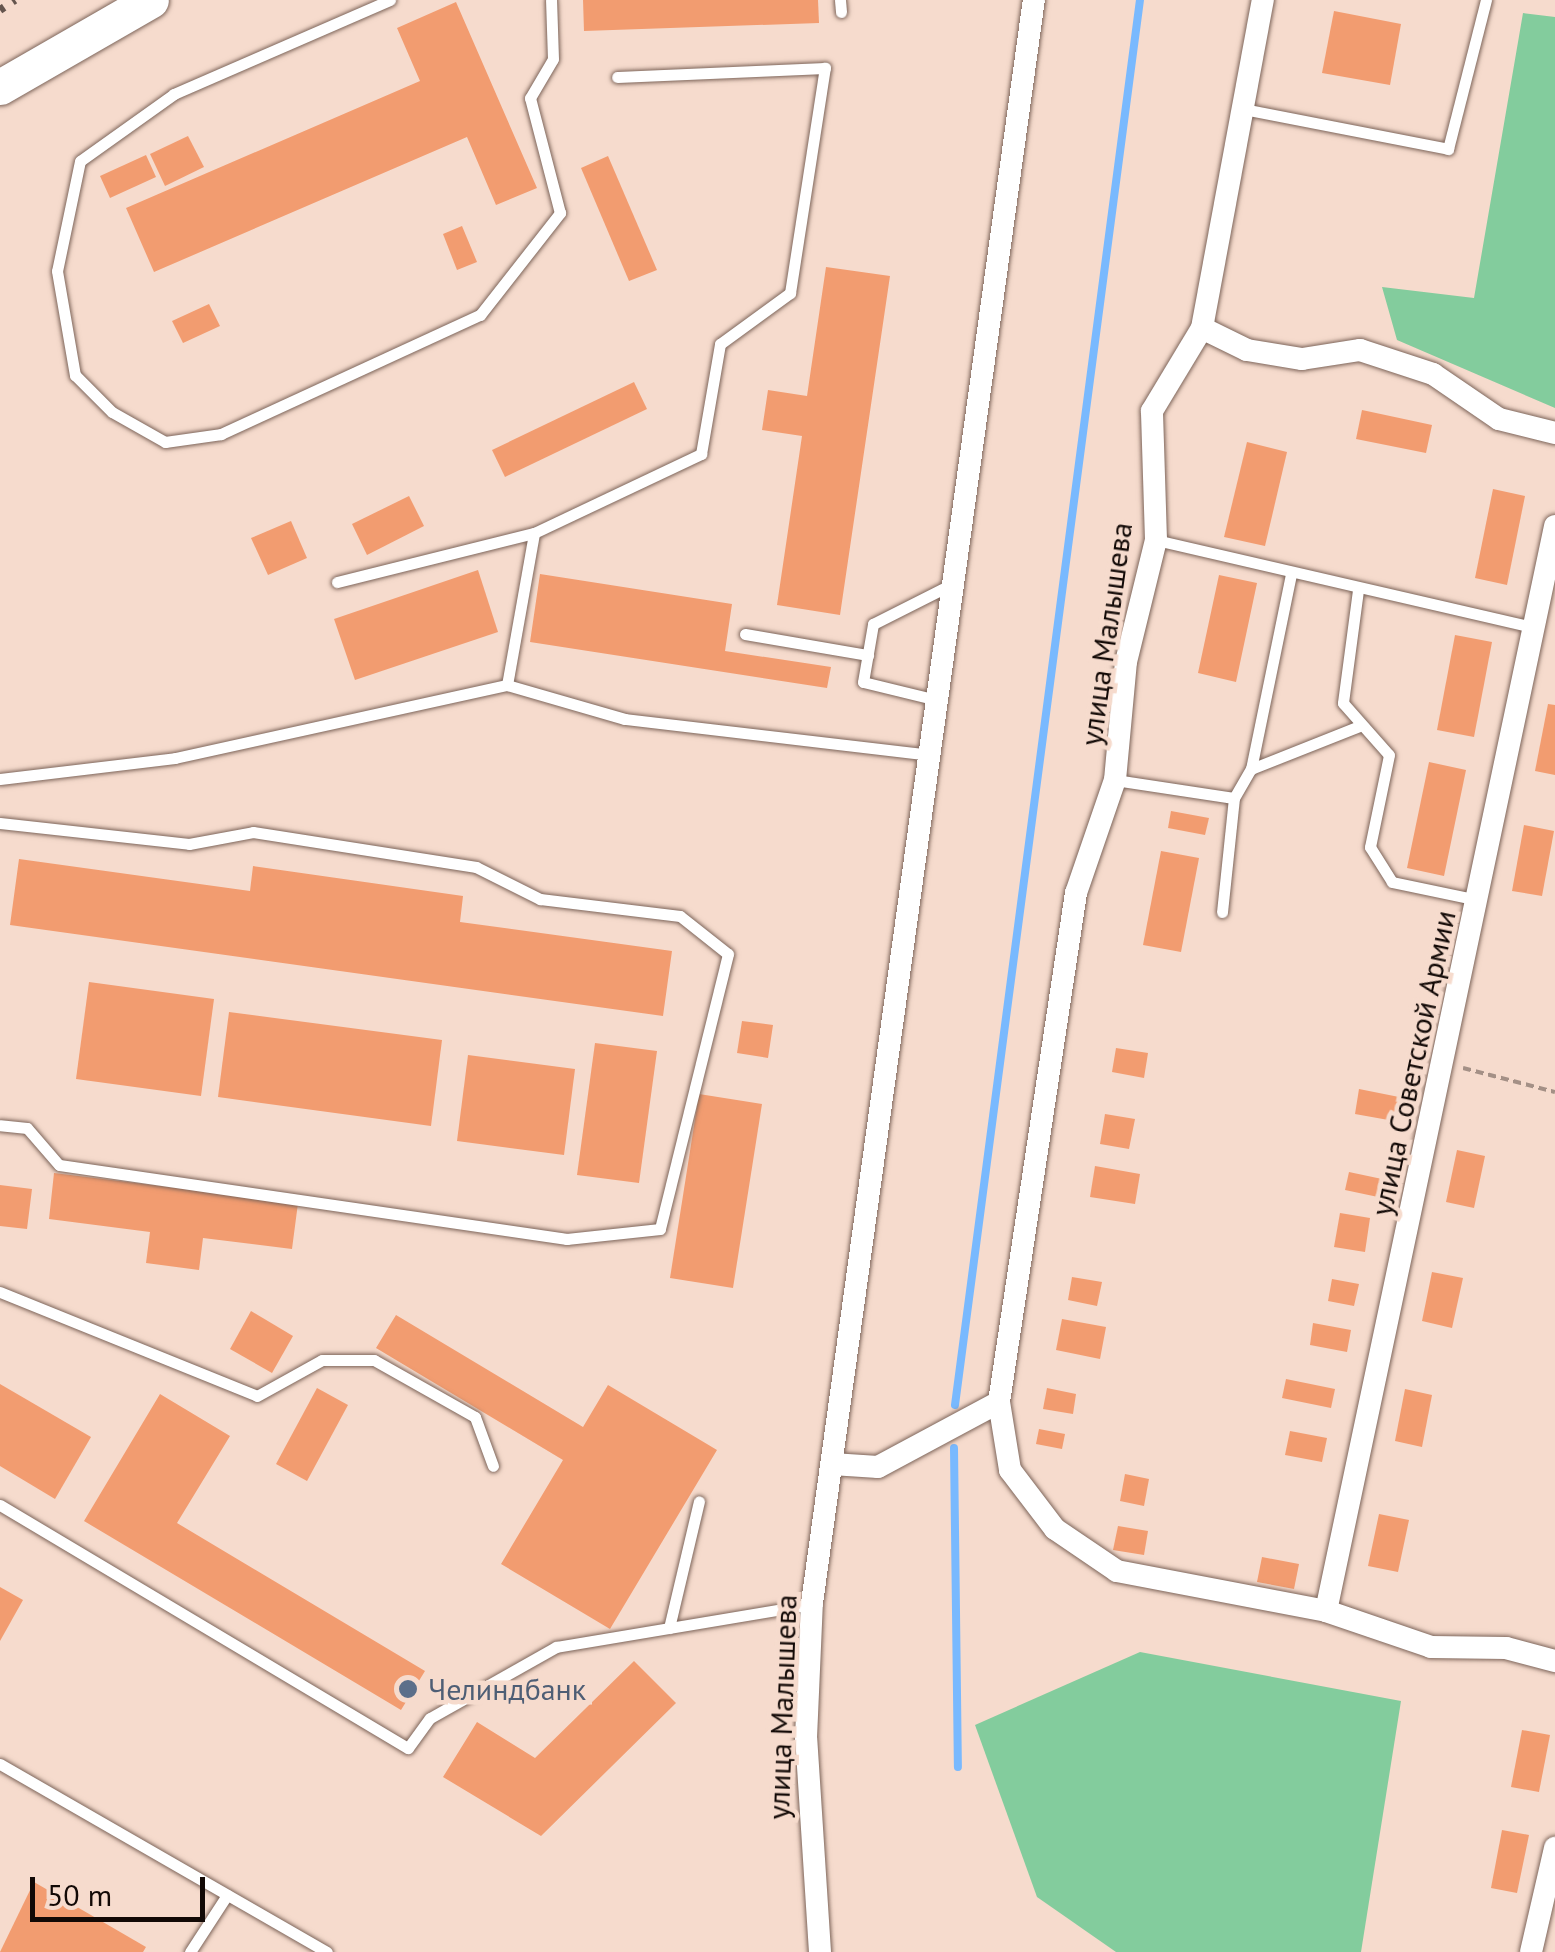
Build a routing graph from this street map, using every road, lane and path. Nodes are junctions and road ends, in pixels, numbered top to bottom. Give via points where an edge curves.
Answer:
1 (151, 0) edge
2 (390, 0) edge
3 (551, 0) edge
4 (1034, 0) edge
5 (1264, 0) edge
6 (1486, 0) edge
7 (616, 77) dead end
8 (0, 88) edge
9 (1243, 109) junction
10 (1202, 328) junction
11 (1555, 432) edge
12 (1555, 526) edge
13 (534, 533) junction
14 (1156, 540) junction
15 (1291, 574) junction
16 (337, 582) dead end
17 (954, 583) junction
18 (1358, 590) junction
19 (1538, 628) junction
20 (745, 634) dead end
21 (868, 654) junction
22 (507, 685) junction
23 (937, 700) junction
24 (1362, 725) junction
25 (930, 756) junction
26 (1251, 770) junction
27 (0, 779) edge
28 (1115, 780) junction
29 (1234, 798) junction
30 (0, 823) edge
31 (1478, 900) junction
32 (1222, 912) dead end
33 (1444, 1063) junction
34 (1555, 1092) edge
35 (0, 1124) edge
36 (0, 1292) edge
37 (1000, 1402) junction
38 (832, 1464) junction
39 (494, 1466) dead end
40 (699, 1502) dead end
41 (0, 1506) edge
42 (812, 1604) junction
43 (1326, 1611) junction
44 (668, 1628) junction
45 (1555, 1661) edge
46 (0, 1764) edge
47 (1555, 1848) edge
48 (227, 1895) junction
49 (190, 1952) edge
50 (327, 1952) edge
51 (820, 1952) edge
52 (1531, 1952) edge

1 - 8 main road
2 - 3 lane via 174,94 80,161 57,272 75,375 112,412 165,442 220,434 480,315 560,214 530,98 553,59
4 - 17 street, улица Малышева
5 - 9 street, улица Малышева
6 - 9 lane via 1448,149
7 - 13 lane via 825,68 790,293 720,344 701,454
9 - 10 street, улица Малышева
10 - 11 street via 1247,350 1302,359 1360,350 1433,374 1499,419
10 - 14 street, улица Малышева via 1152,410
12 - 19 street, улица Советской Армии
13 - 16 lane
13 - 22 lane
14 - 15 lane
14 - 28 street, улица Малышева via 1126,662
15 - 18 lane
15 - 26 lane
17 - 21 lane via 873,624
17 - 23 street, улица Малышева
18 - 19 lane
18 - 24 lane via 1342,703
19 - 31 street, улица Советской Армии
20 - 21 lane
21 - 23 lane via 863,682
22 - 25 lane via 625,718
22 - 27 lane via 175,758
23 - 25 street, улица Малышева
24 - 26 lane
24 - 31 lane via 1388,756 1370,847 1392,882
25 - 38 street, улица Малышева
26 - 29 lane
28 - 29 lane
28 - 37 street, улица Малышева via 1076,893
29 - 32 lane
30 - 35 lane via 189,844 253,832 476,868 540,900 680,916 728,954 660,1228 567,1239 59,1165 27,1128
31 - 33 street, улица Советской Армии
33 - 34 path
33 - 43 street, улица Советской Армии
36 - 39 lane via 257,1396 322,1360 374,1360 475,1417
37 - 38 street via 878,1467
37 - 43 street, улица Малышева via 1010,1470 1055,1529 1116,1571
38 - 42 street, улица Малышева
40 - 44 lane
41 - 44 lane via 408,1748 430,1718 556,1647
42 - 44 lane
42 - 51 street, улица Малышева via 806,1738
43 - 45 street, улица Малышева via 1431,1647 1506,1648
46 - 48 lane
47 - 52 street
48 - 49 lane
48 - 50 lane

